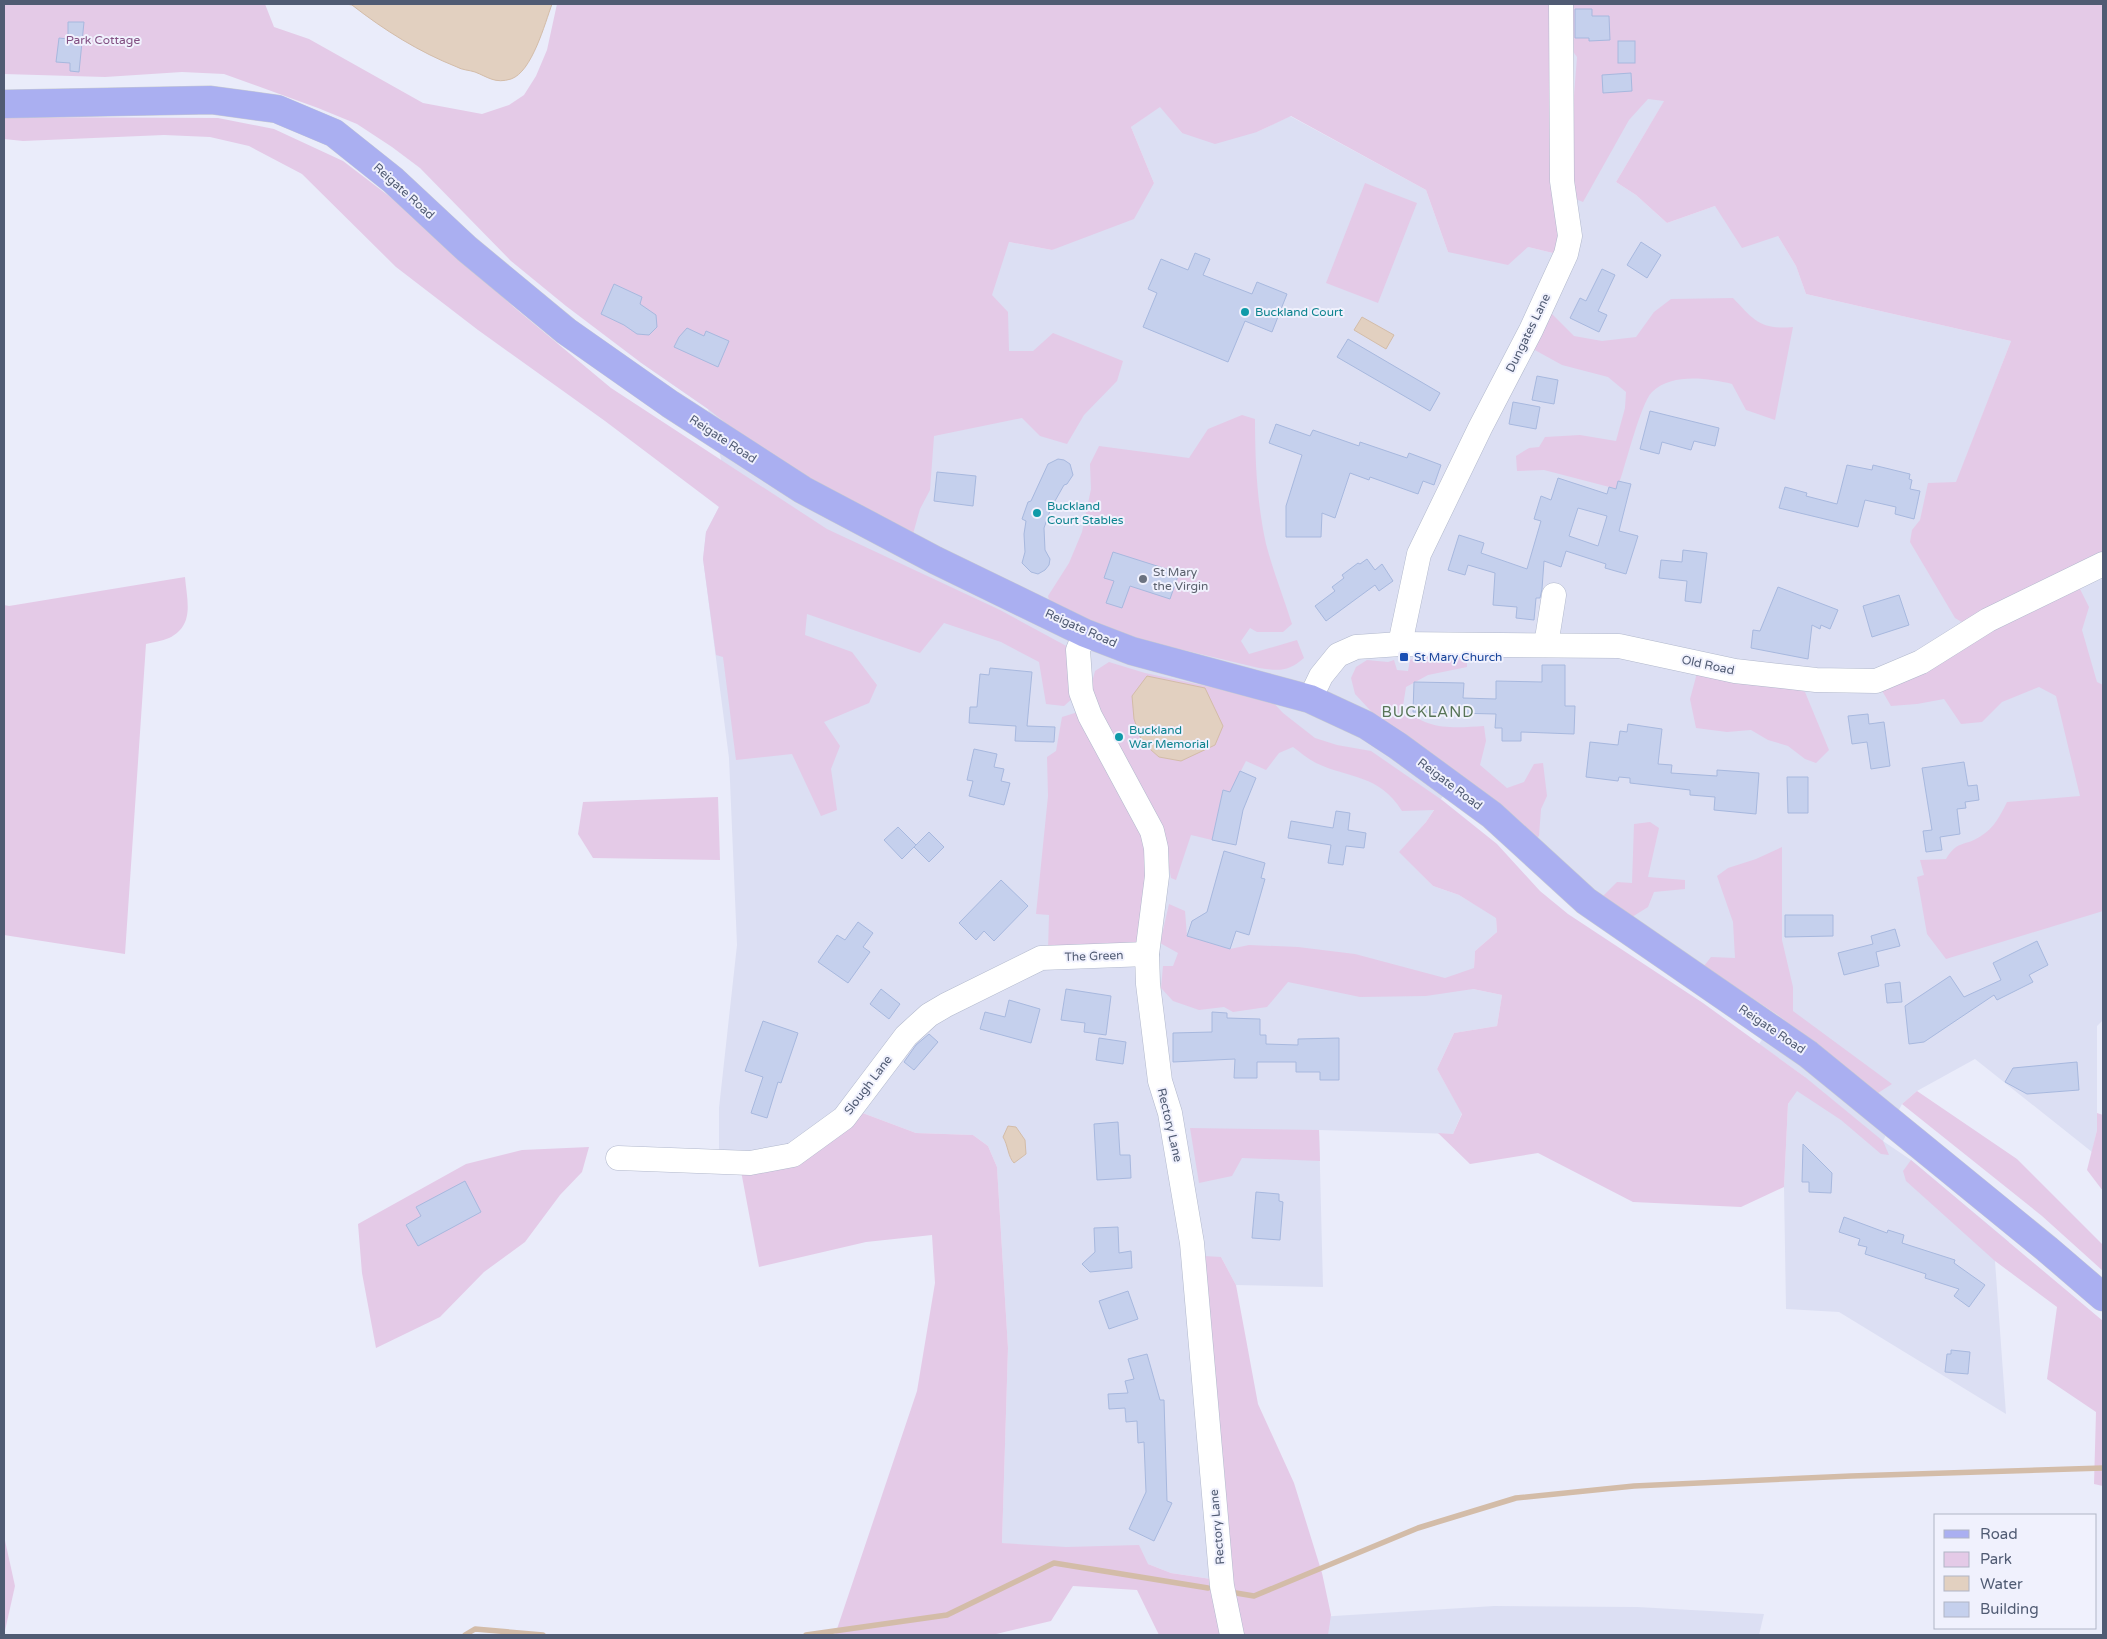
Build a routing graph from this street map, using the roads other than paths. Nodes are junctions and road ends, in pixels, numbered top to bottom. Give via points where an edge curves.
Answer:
1 (1561, 4) edge
2 (4, 104) edge
3 (2103, 564) edge
4 (1554, 594) dead end
5 (1085, 633) junction
6 (1400, 644) junction
7 (1546, 645) junction
8 (1310, 699) junction
9 (1147, 954) junction
10 (1041, 958) joint
11 (618, 1158) dead end
12 (2103, 1297) edge
13 (1232, 1635) edge

1 - 6 street, Dungates Lane via 1562,181 1570,236 1566,254 1419,554
2 - 5 main road, Reigate Road via 211,100 277,109 334,133 393,180 531,304 670,404 803,490 935,560
3 - 7 street, Old Road via 1988,620 1921,662 1876,681 1816,680 1735,672 1619,646
4 - 7 street
5 - 8 main road, Reigate Road via 1132,651
5 - 9 street, Rectory Lane via 1078,650 1082,692 1090,716 1152,831 1156,848 1157,876
6 - 7 street, Old Road
6 - 8 street, Old Road via 1356,648 1338,655
8 - 12 main road, Reigate Road via 1366,725 1492,815 1586,901 1808,1054
9 - 10 street, The Green
9 - 13 street, Rectory Lane via 1160,1081 1170,1113 1192,1243 1222,1586
10 - 11 street, Slough Lane via 929,1015 906,1036 844,1118 793,1155 750,1163

